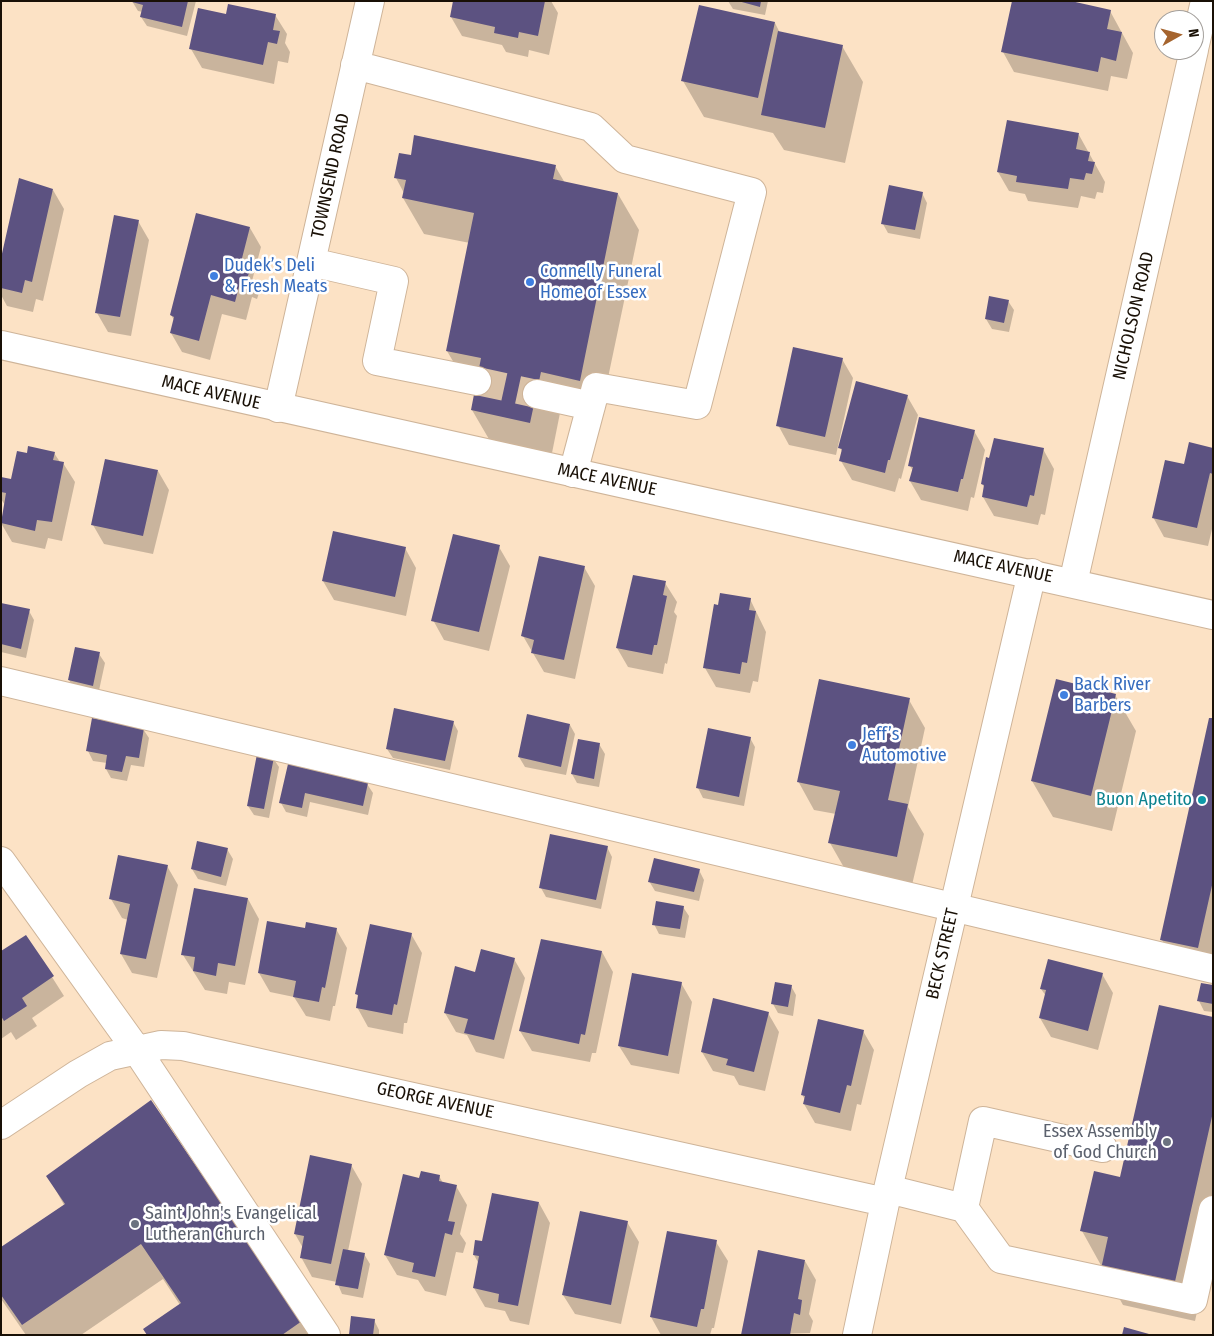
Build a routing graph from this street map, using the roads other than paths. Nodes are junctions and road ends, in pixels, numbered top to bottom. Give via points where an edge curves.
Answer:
1 (370, 1) edge
2 (1192, 60) edge
3 (355, 65) junction
4 (311, 262) junction
5 (1, 345) edge
6 (476, 381) tunnel mouth
7 (537, 394) tunnel mouth
8 (591, 406) junction
9 (278, 408) junction
10 (573, 473) junction
11 (1032, 573) junction
12 (1073, 583) junction
13 (1213, 614) edge
14 (1, 681) edge
15 (1, 861) edge
16 (954, 908) junction
17 (1213, 969) edge
18 (136, 1049) junction
19 (1, 1125) edge
20 (1103, 1148) dead end
21 (886, 1196) junction
22 (964, 1208) junction
23 (1213, 1210) edge
24 (326, 1335) edge
25 (857, 1335) edge

1 - 3 street, TOWNSEND ROAD
2 - 12 street, NICHOLSON ROAD
3 - 4 street, TOWNSEND ROAD
3 - 8 street via 591,127 625,159 752,192 697,405 596,387
4 - 6 street via 394,281 378,361
4 - 9 street, TOWNSEND ROAD
5 - 9 street, MACE AVENUE
7 - 8 street
8 - 10 street
9 - 10 street, MACE AVENUE
10 - 11 street, MACE AVENUE
11 - 12 street, MACE AVENUE
11 - 16 street, BECK STREET
12 - 13 street, MACE AVENUE
14 - 16 street
15 - 18 street
16 - 17 street
16 - 21 street, BECK STREET
18 - 19 street, GEORGE AVENUE via 110,1056 78,1074
18 - 21 street, GEORGE AVENUE via 183,1046
18 - 24 street
20 - 22 street via 983,1121
21 - 22 street, GEORGE AVENUE
21 - 25 street, BECK STREET
22 - 23 street via 1001,1259 1193,1300

